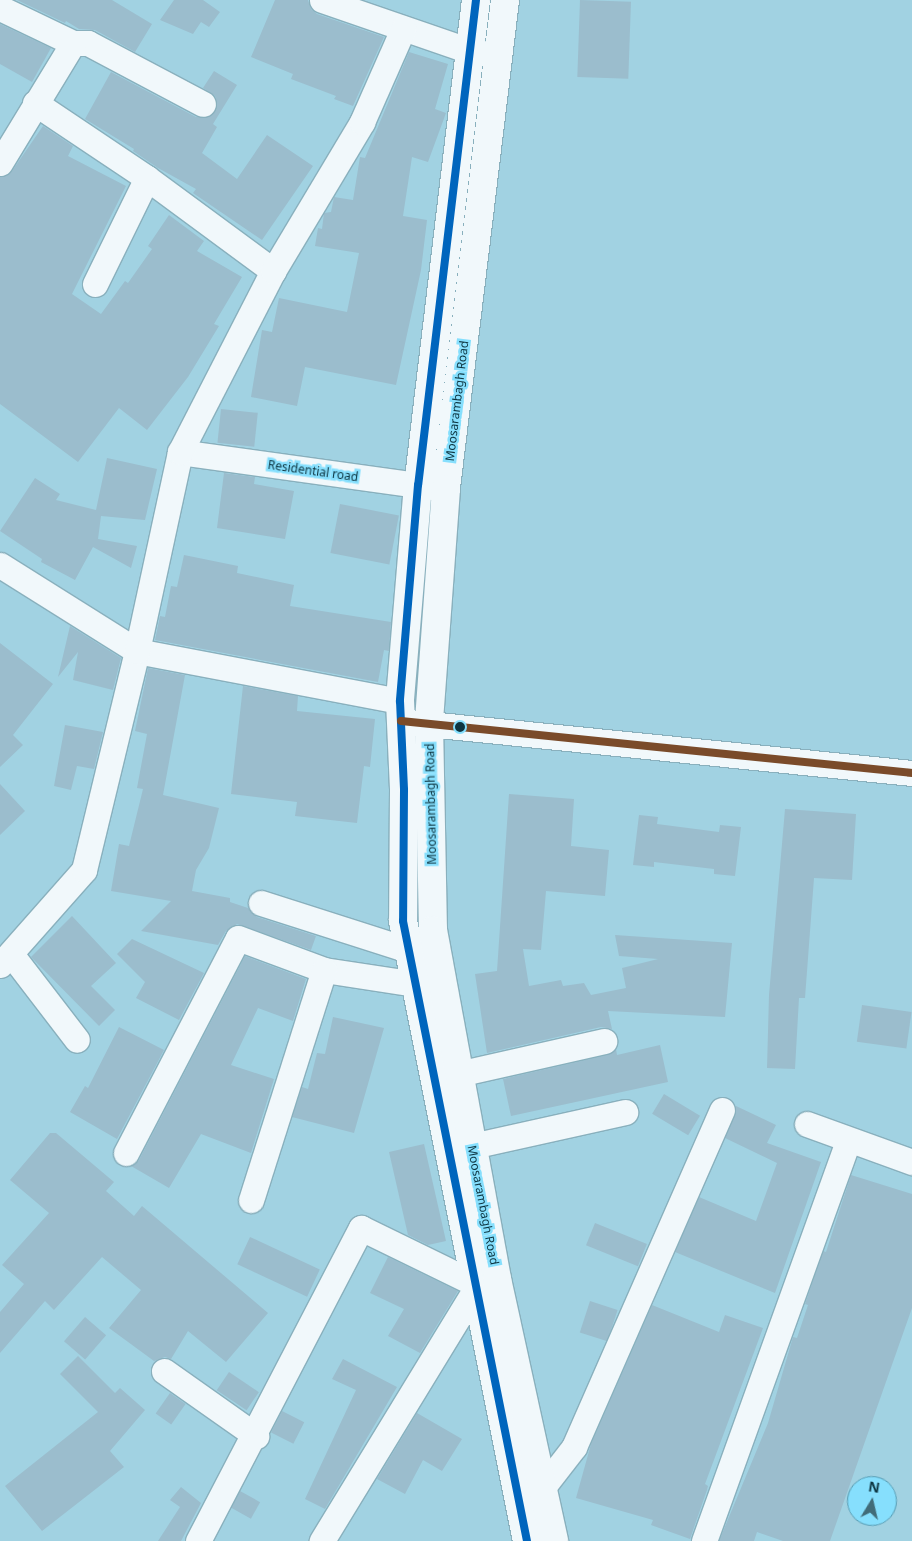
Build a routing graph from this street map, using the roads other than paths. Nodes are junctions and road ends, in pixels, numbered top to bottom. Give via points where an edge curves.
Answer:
1 (322, 0) edge
2 (476, 0) edge
3 (505, 0) edge
4 (0, 8) edge
5 (402, 28) junction
6 (73, 42) junction
7 (470, 51) junction
8 (498, 55) junction
9 (35, 103) junction
10 (203, 104) dead end
11 (9, 124) edge
12 (0, 163) edge
13 (147, 178) junction
14 (273, 271) junction
15 (95, 284) dead end
16 (180, 452) junction
17 (418, 485) junction
18 (446, 489) junction
19 (0, 565) edge
20 (137, 651) junction
21 (401, 711) junction
22 (429, 723) junction
23 (912, 773) edge
24 (260, 903) dead end
25 (408, 950) junction
26 (5, 959) edge
27 (324, 970) junction
28 (415, 984) junction
29 (77, 1040) dead end
30 (604, 1040) dead end
31 (458, 1074) junction
32 (722, 1110) dead end
33 (625, 1112) dead end
34 (807, 1124) dead end
35 (848, 1140) junction
36 (472, 1146) junction
37 (126, 1153) dead end
38 (912, 1162) edge
39 (251, 1200) dead end
40 (478, 1285) junction
41 (164, 1371) dead end
42 (256, 1436) junction
43 (542, 1487) junction
44 (198, 1541) edge
45 (322, 1541) edge
46 (527, 1541) edge
47 (554, 1541) edge
48 (704, 1541) edge

1 - 5 street
2 - 7 main road, Moosarambagh Road
3 - 8 main road, Moosarambagh Road
4 - 6 street
5 - 7 street
5 - 14 street via 362,122
6 - 9 street
6 - 10 street via 88,43
7 - 8 street
7 - 17 main road, Moosarambagh Road
8 - 18 main road, Moosarambagh Road
9 - 11 street
9 - 13 street
11 - 12 street
13 - 14 street
13 - 15 street
14 - 16 street
16 - 17 street, Residential road
16 - 20 street
17 - 18 street, Residential road
17 - 21 main road, Moosarambagh Road
18 - 22 main road, Moosarambagh Road
19 - 20 street
20 - 21 street
20 - 26 street via 84,870
21 - 22 street
21 - 25 main road, Moosarambagh Road via 403,921
22 - 23 street
22 - 31 main road, Moosarambagh Road via 433,930
24 - 25 street
25 - 28 main road, Moosarambagh Road
26 - 29 street
27 - 28 street
27 - 37 street via 238,938
27 - 39 street
28 - 40 main road, Moosarambagh Road
30 - 31 street
31 - 36 main road, Moosarambagh Road
32 - 43 street via 574,1447
33 - 36 street
34 - 35 street
35 - 38 street
35 - 48 street
36 - 43 main road, Moosarambagh Road
40 - 42 street via 361,1228
40 - 45 street
40 - 46 main road, Moosarambagh Road
41 - 42 street
42 - 44 street
43 - 47 main road, Moosarambagh Road

